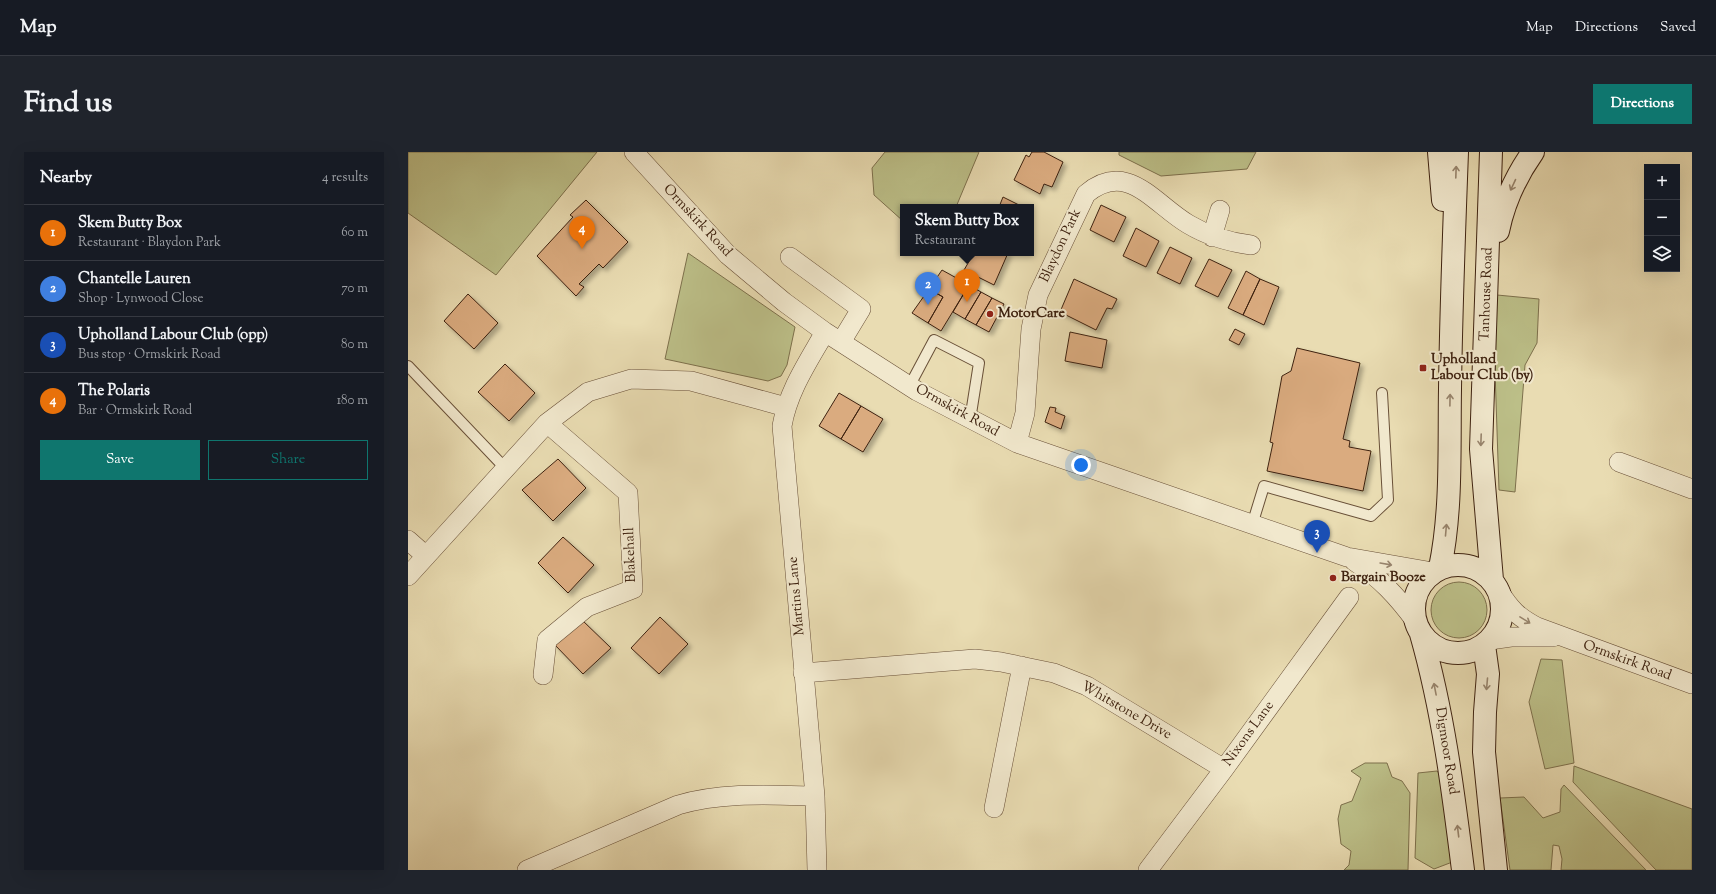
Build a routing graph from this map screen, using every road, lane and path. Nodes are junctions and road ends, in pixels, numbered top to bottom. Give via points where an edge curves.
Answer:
1 (634, 152) edge
2 (1439, 152) edge
3 (1457, 152) edge
4 (1491, 152) edge
5 (1533, 152) edge
6 (1220, 210) dead end
7 (1212, 237) junction
8 (1251, 245) dead end
9 (790, 257) dead end
10 (1488, 275) junction
11 (1451, 293) junction
12 (825, 332) junction
13 (841, 342) junction
14 (408, 366) edge
15 (910, 385) junction
16 (1382, 393) dead end
17 (786, 407) junction
18 (970, 420) junction
19 (547, 423) junction
20 (1018, 443) junction
21 (1619, 462) dead end
22 (506, 469) junction
23 (1692, 489) edge
24 (1252, 525) junction
25 (408, 540) edge
26 (426, 556) junction
27 (1347, 557) junction
28 (1436, 570) junction
29 (408, 576) edge
30 (1496, 586) junction
31 (1349, 597) dead end
32 (1418, 628) junction
33 (1562, 637) junction
34 (1487, 642) junction
35 (1022, 666) junction
36 (803, 673) junction
37 (543, 675) dead end
38 (1692, 684) edge
39 (1224, 769) junction
40 (815, 796) junction
41 (994, 808) dead end
42 (527, 870) edge
43 (817, 870) edge
44 (1148, 870) edge
45 (1463, 870) edge
46 (1496, 870) edge

1 - 12 street, Ormskirk Road via 728,255
2 - 11 street
11 -> 3 street
4 - 10 street, Tanhouse Road
5 -> 10 street via 1520,171 1503,209
6 - 7 street
7 - 8 street, Blaydon Park
7 - 20 street, Blaydon Park via 1186,223 1155,197 1127,182 1111,181 1096,185 1086,194 1038,295 1031,329 1025,413
9 - 13 street via 861,309
10 -> 30 street, Tanhouse Road via 1481,449
28 -> 11 street via 1445,543 1448,505
12 - 13 street, Ormskirk Road
12 - 17 street, Martins Lane via 797,381
13 - 15 street, Ormskirk Road
14 - 22 lane
15 - 18 street, Ormskirk Road
15 - 18 lane via 934,340 979,363
16 - 24 lane via 1388,500 1371,516 1264,486
17 - 19 street via 691,381 631,379 588,392
17 - 36 street, Martins Lane via 782,426
18 - 20 street, Ormskirk Road
19 - 22 street
19 - 37 street, Blakehall via 628,492 633,589 587,607 547,640
20 - 24 street, Ormskirk Road
21 - 23 street
22 - 26 street
24 - 27 street, Ormskirk Road
25 - 26 street
26 - 29 street
27 -> 28 street, Ormskirk Road
27 - 32 street, Ormskirk Road via 1375,575 1401,602
28 - 30 street via 1454,564 1468,566 1481,571
28 - 32 street via 1423,582 1416,594 1414,608
30 -> 33 street, Ormskirk Road via 1509,608 1521,618
30 - 34 street via 1502,604 1502,617 1498,629
31 - 39 street, Nixons Lane
32 - 34 street via 1429,642 1439,649 1450,652 1474,650
45 -> 32 street, Digmoor Road via 1447,750 1431,671
33 - 34 street, Ormskirk Road via 1511,637
33 - 38 street, Ormskirk Road
34 -> 46 street via 1484,752
35 - 36 street, Whitstone Drive via 975,659
35 - 39 street, Whitstone Drive via 1054,673 1087,686
35 - 41 street
36 - 40 street, Martins Lane
39 - 44 street, Nixons Lane
40 - 42 street via 701,798 678,805
40 - 43 street, Martins Lane

